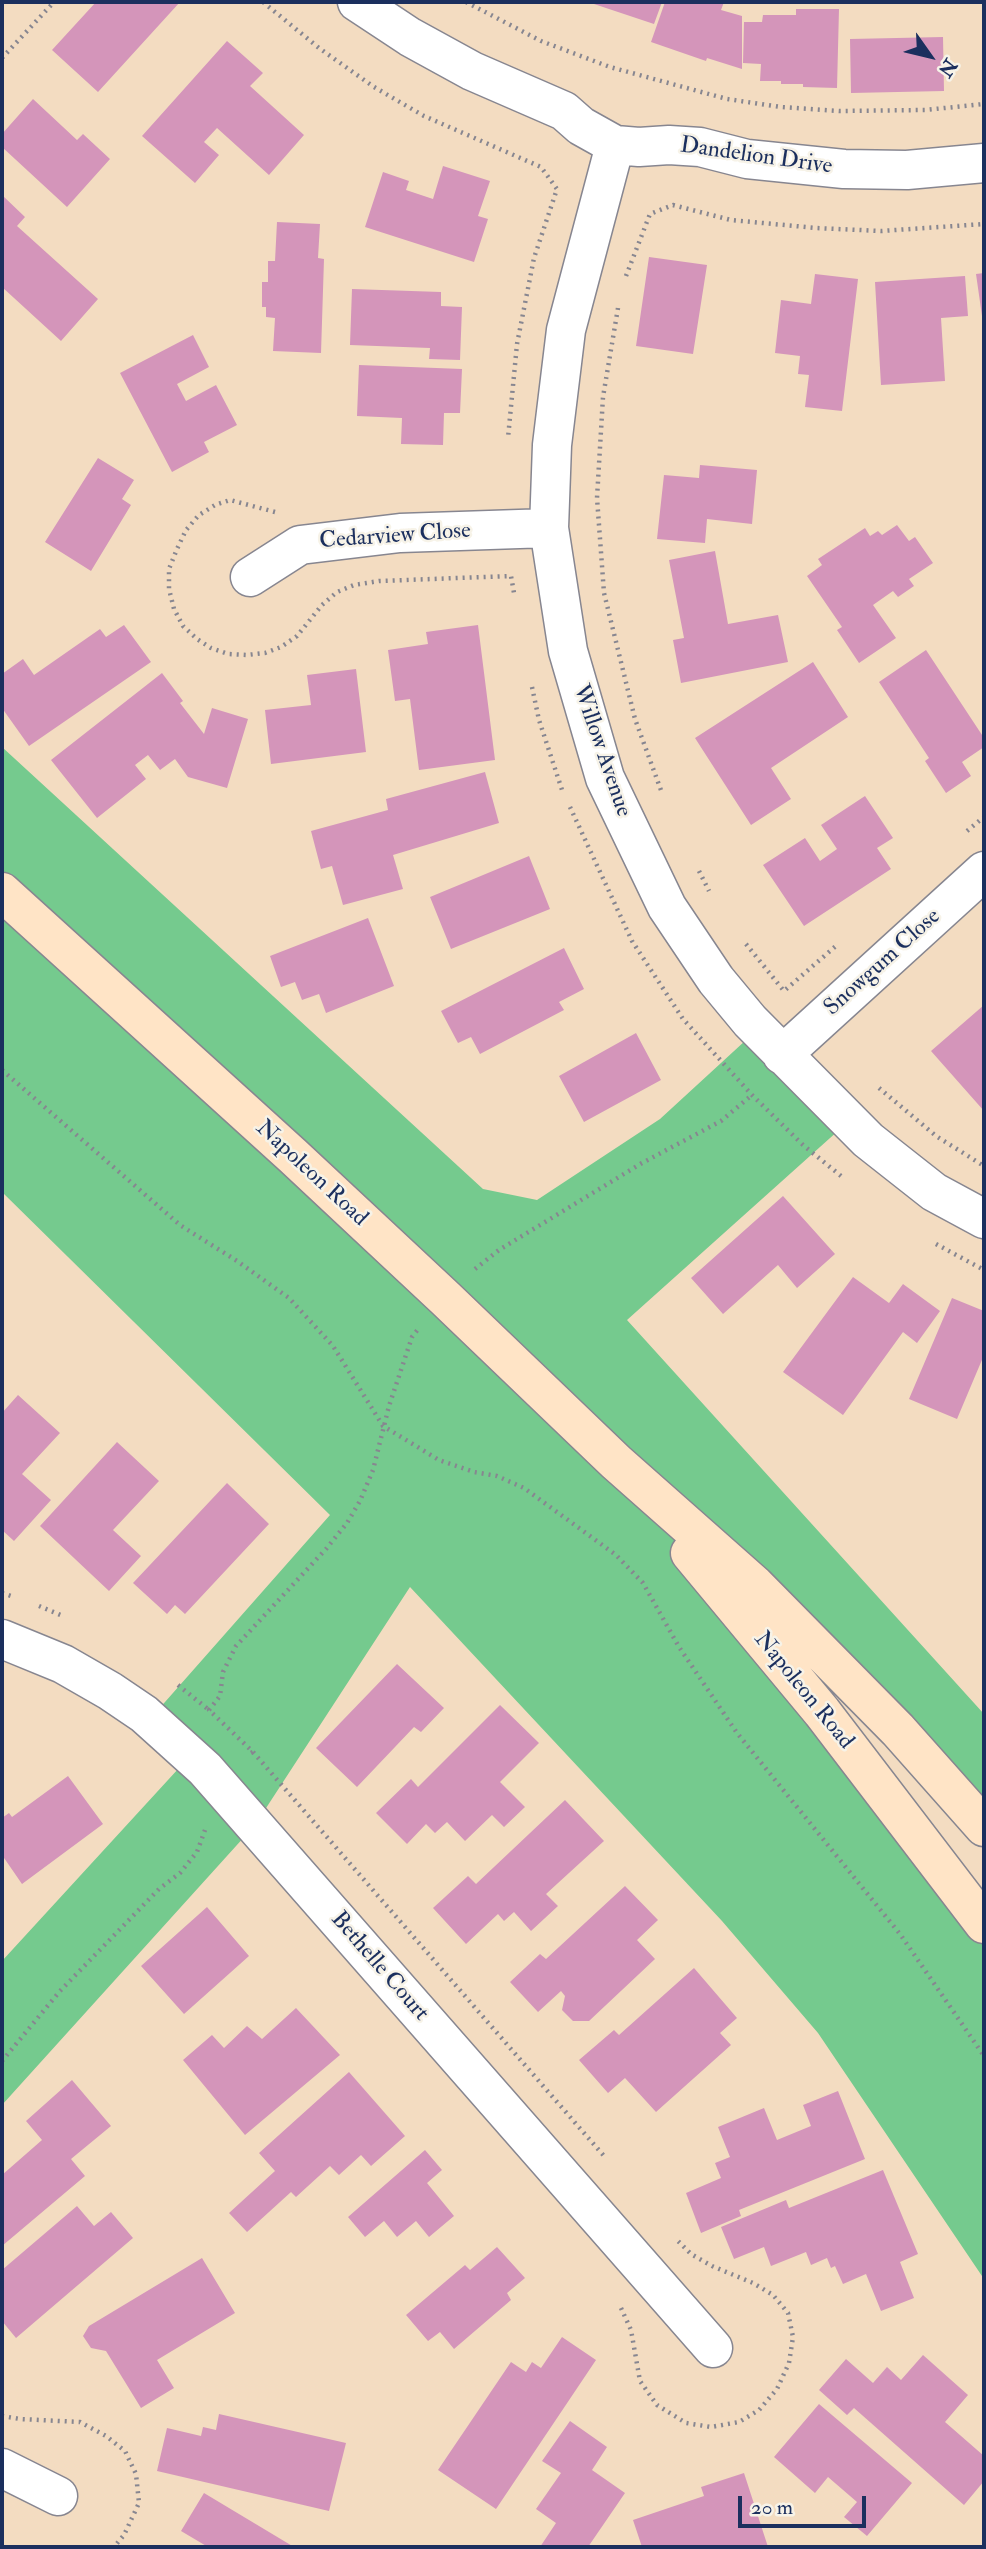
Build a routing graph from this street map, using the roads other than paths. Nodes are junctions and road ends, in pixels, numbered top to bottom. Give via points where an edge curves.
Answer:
1 (357, 2) edge
2 (615, 145) junction
3 (984, 163) edge
4 (549, 528) junction
5 (250, 577) dead end
6 (984, 871) edge
7 (2, 892) edge
8 (782, 1055) junction
9 (984, 1219) edge
10 (616, 1462) junction
11 (2, 1639) edge
12 (984, 1827) edge
13 (984, 1924) edge
14 (713, 2348) dead end
15 (2, 2468) edge
16 (58, 2496) dead end

1 - 2 street, Dandelion Drive via 472,71 564,111
2 - 3 street, Dandelion Drive via 700,147 747,159 844,169 907,170
2 - 4 street, Willow Avenue via 566,330 552,445
4 - 5 street, Cedarview Close via 400,533 300,545
4 - 8 street, Willow Avenue via 568,651 605,778 667,907 716,980
6 - 8 street, Snowgum Close
7 - 10 main road, Napoleon Road via 293,1156
8 - 9 street, Willow Avenue via 897,1165
10 - 12 main road, Napoleon Road via 755,1585 898,1730
10 - 13 main road, Napoleon Road via 822,1712
11 - 14 street, Bethelle Court via 63,1664 110,1691 144,1714 205,1769
15 - 16 street

